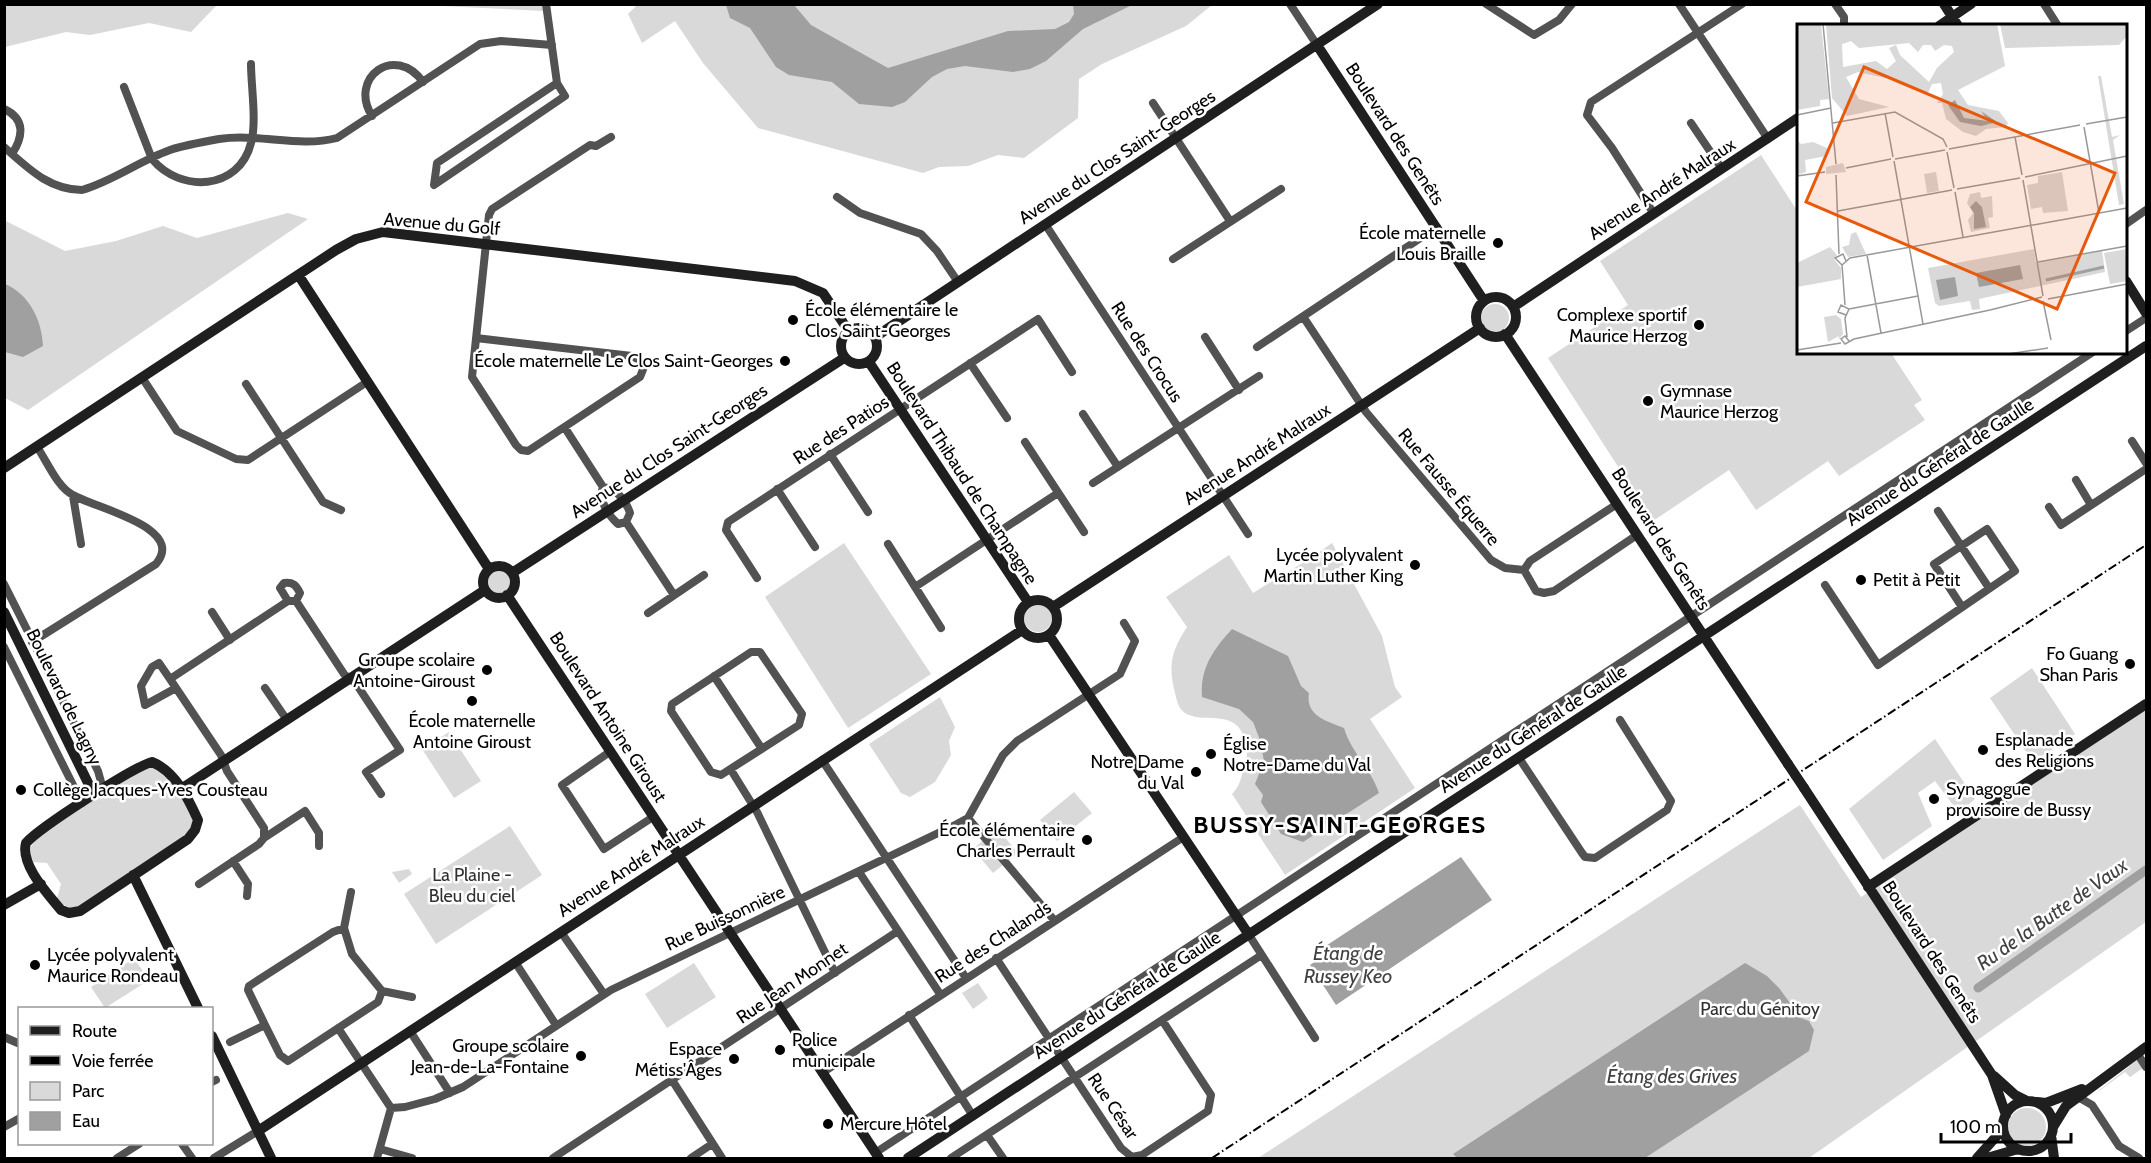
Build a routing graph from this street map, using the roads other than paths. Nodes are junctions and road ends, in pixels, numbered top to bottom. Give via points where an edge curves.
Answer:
1 (546, 4) edge
2 (1290, 4) edge
3 (1378, 4) edge
4 (1486, 4) edge
5 (1572, 4) edge
6 (1679, 4) edge
7 (1742, 4) edge
8 (1835, 4) edge
9 (1944, 4) edge
10 (1971, 4) edge
11 (2044, 4) edge
12 (1955, 21) edge
13 (1844, 24) edge
14 (2057, 24) edge
15 (1698, 33) junction
16 (552, 45) junction
17 (1317, 45) junction
18 (250, 64) dead end
19 (423, 82) junction
20 (557, 83) junction
21 (124, 87) dead end
22 (1153, 103) dead end
23 (4, 109) edge
24 (372, 116) junction
25 (1797, 119) edge
26 (1691, 123) dead end
27 (611, 136) dead end
28 (1176, 137) junction
29 (252, 138) junction
30 (1768, 139) junction
31 (4, 147) edge
32 (12, 154) junction
33 (152, 159) junction
34 (1722, 169) junction
35 (1281, 189) dead end
36 (837, 197) dead end
37 (2146, 210) edge
38 (1654, 214) junction
39 (1230, 221) junction
40 (2127, 223) edge
41 (1045, 224) junction
42 (1437, 227) junction
43 (487, 244) junction
44 (1173, 260) dead end
45 (298, 276) junction
46 (958, 282) junction
47 (2127, 283) edge
48 (1484, 301) junction
49 (1513, 307) junction
50 (2146, 313) edge
51 (1304, 318) junction
52 (2146, 318) edge
53 (1480, 328) junction
54 (848, 330) junction
55 (2127, 330) edge
56 (1505, 334) junction
57 (875, 337) junction
58 (1204, 337) dead end
59 (476, 338) junction
60 (2146, 346) edge
61 (1257, 347) dead end
62 (2090, 354) edge
63 (844, 358) junction
64 (869, 362) junction
65 (970, 363) junction
66 (1072, 372) dead end
67 (1259, 376) dead end
68 (142, 379) junction
69 (367, 382) junction
70 (246, 384) dead end
71 (1239, 390) junction
72 (1361, 406) junction
73 (900, 409) junction
74 (1083, 414) dead end
75 (1007, 418) dead end
76 (565, 428) junction
77 (1179, 429) junction
78 (282, 439) junction
79 (2132, 441) dead end
80 (1025, 442) dead end
81 (37, 447) junction
82 (830, 454) junction
83 (2146, 463) edge
84 (1118, 467) junction
85 (4, 468) edge
86 (2146, 469) edge
87 (2076, 480) dead end
88 (1093, 483) dead end
89 (603, 487) junction
90 (777, 489) junction
91 (1058, 493) junction
92 (73, 496) junction
93 (1223, 497) junction
94 (623, 501) junction
95 (1617, 504) junction
96 (2091, 505) junction
97 (2049, 507) dead end
98 (341, 510) dead end
99 (607, 511) junction
100 (1938, 511) dead end
101 (868, 512) dead end
102 (626, 522) junction
103 (1084, 532) dead end
104 (1248, 534) dead end
105 (1638, 535) junction
106 (987, 540) junction
107 (81, 544) dead end
108 (888, 544) dead end
109 (1961, 546) junction
110 (815, 547) dead end
111 (489, 569) junction
112 (1524, 570) junction
113 (512, 573) junction
114 (704, 575) dead end
115 (757, 578) dead end
116 (4, 584) edge
117 (1826, 585) dead end
118 (915, 587) junction
119 (1989, 588) junction
120 (485, 590) junction
121 (507, 595) junction
122 (674, 595) junction
123 (1028, 602) junction
124 (1053, 607) junction
125 (1962, 607) junction
126 (4, 612) edge
127 (212, 612) dead end
128 (648, 613) dead end
129 (1692, 616) junction
130 (1124, 623) dead end
131 (941, 628) dead end
132 (1022, 630) junction
133 (1049, 635) junction
134 (1705, 636) junction
135 (230, 640) junction
136 (32, 642) junction
137 (4, 647) edge
138 (7, 659) edge
139 (714, 676) junction
140 (170, 679) junction
141 (350, 679) junction
142 (176, 687) junction
143 (265, 688) dead end
144 (1089, 695) junction
145 (2146, 704) edge
146 (287, 720) junction
147 (1620, 720) dead end
148 (762, 749) junction
149 (611, 751) junction
150 (1519, 758) junction
151 (822, 760) junction
152 (224, 762) junction
153 (731, 770) junction
154 (181, 789) junction
155 (99, 792) junction
156 (381, 794) dead end
157 (82, 803) junction
158 (753, 806) junction
159 (653, 817) junction
160 (968, 818) junction
161 (264, 838) junction
162 (1182, 838) junction
163 (319, 846) dead end
164 (679, 855) junction
165 (888, 858) junction
166 (233, 861) junction
167 (859, 872) junction
168 (133, 875) junction
169 (41, 884) junction
170 (199, 884) dead end
171 (1868, 887) junction
172 (351, 892) dead end
173 (248, 896) dead end
174 (799, 900) junction
175 (4, 905) edge
176 (1236, 916) junction
177 (1054, 920) junction
178 (344, 928) junction
179 (897, 931) junction
180 (561, 932) junction
181 (729, 933) junction
182 (1249, 935) junction
183 (1260, 956) junction
184 (996, 958) junction
185 (515, 962) junction
186 (836, 973) junction
187 (966, 978) junction
188 (382, 991) junction
189 (604, 994) junction
190 (940, 994) junction
191 (412, 997) dead end
192 (198, 1007) edge
193 (780, 1009) junction
194 (909, 1015) junction
195 (1161, 1020) junction
196 (265, 1025) junction
197 (556, 1026) junction
198 (338, 1028) junction
199 (410, 1031) junction
200 (4, 1036) edge
201 (213, 1038) edge
202 (1315, 1038) dead end
203 (1049, 1039) junction
204 (230, 1042) dead end
205 (18, 1043) edge
206 (2142, 1050) edge
207 (1062, 1058) junction
208 (362, 1062) junction
209 (2146, 1067) edge
210 (822, 1073) junction
211 (1992, 1075) junction
212 (1075, 1077) junction
213 (672, 1080) junction
214 (2095, 1082) junction
215 (450, 1093) junction
216 (961, 1097) junction
217 (2078, 1097) junction
218 (2031, 1102) junction
219 (391, 1108) junction
220 (2006, 1115) junction
221 (973, 1116) junction
222 (18, 1119) edge
223 (4, 1127) edge
224 (2003, 1129) junction
225 (258, 1131) junction
226 (2052, 1131) junction
227 (987, 1135) junction
228 (712, 1144) junction
229 (136, 1145) edge
230 (183, 1145) edge
231 (380, 1149) junction
232 (2021, 1150) junction
233 (877, 1156) edge
234 (117, 1158) edge
235 (192, 1158) edge
236 (214, 1158) edge
237 (271, 1158) edge
238 (377, 1158) edge
239 (412, 1158) edge
240 (553, 1158) edge
241 (691, 1158) edge
242 (722, 1158) edge
243 (908, 1158) edge
244 (951, 1158) edge
245 (1003, 1158) edge
246 (1977, 1158) edge
247 (1987, 1158) edge
248 (2039, 1158) edge
249 (2054, 1158) edge
250 (2139, 1158) edge

1 - 16 street
2 - 17 street
3 - 17 street, Avenue du Clos Saint-Georges
4 - 5 street via 1534,35 1559,20
6 - 15 street
7 - 15 street
8 - 13 street
9 - 12 street
10 - 12 street
11 - 14 street
15 - 30 street
15 - 38 street via 1591,102 1587,115
16 - 19 street via 501,41 480,44
16 - 20 street
17 - 28 street, Avenue du Clos Saint-Georges
17 - 42 street, Boulevard des Genêts
18 - 29 street
19 - 24 street
19 - 24 street via 406,65 392,64 381,69 372,76 365,91
20 - 20 street via 437,163 434,185 565,96
21 - 33 street
22 - 28 street
23 - 32 street via 21,124 21,139
24 - 29 street via 337,138 320,142
25 - 30 street, Avenue André Malraux
26 - 34 street
27 - 43 street via 496,204 489,215
28 - 39 street
28 - 41 street, Avenue du Clos Saint-Georges
29 - 33 street via 194,144
29 - 33 street via 236,168 205,182 172,177
30 - 34 street, Avenue André Malraux
31 - 32 street
32 - 33 street via 52,186 68,190 93,187
34 - 38 street, Avenue André Malraux
35 - 39 street
36 - 46 street via 860,213 921,234 938,251
37 - 40 street
38 - 49 street, Avenue André Malraux
39 - 44 street
41 - 46 street, Avenue du Clos Saint-Georges
41 - 77 street, Rue des Crocus
42 - 48 street, Boulevard des Genêts
42 - 51 street
43 - 45 street, Avenue du Golf via 383,232 356,239
43 - 54 street, Avenue du Golf via 795,281 823,293
43 - 59 street
45 - 68 street, Avenue du Golf
45 - 69 street
46 - 57 street, Avenue du Clos Saint-Georges
47 - 50 street
48 - 49 street via 1503,299
48 - 53 street via 1476,317
49 - 56 street via 1514,324
51 - 61 street
51 - 72 street, Rue Fausse Équerre
52 - 55 street
53 - 56 street via 1490,336
53 - 72 street, Avenue André Malraux
54 - 57 street via 866,329
54 - 63 street via 841,340
56 - 95 street, Boulevard des Genêts
57 - 64 street via 876,353
58 - 71 street
59 - 76 street via 472,377 516,445 528,451
59 - 76 street via 632,356 641,361 644,366 640,377
60 - 134 street, Avenue du Général de Gaulle
62 - 129 street, Avenue du Général de Gaulle
63 - 64 street via 859,364
63 - 94 street, Avenue du Clos Saint-Georges
64 - 73 street, Boulevard Thibaud de Champagne
65 - 66 street, Rue des Patios via 1038,319
65 - 73 street, Rue des Patios
65 - 75 street
67 - 71 street
68 - 78 street via 177,431 236,459 248,460
68 - 81 street, Avenue du Golf
69 - 78 street
69 - 111 street
70 - 78 street
71 - 77 street
72 - 93 street, Avenue André Malraux
72 - 112 street, Rue Fausse Équerre via 1491,560 1505,568
73 - 82 street, Rue des Patios
73 - 106 street, Boulevard Thibaud de Champagne
74 - 84 street
76 - 89 street
77 - 84 street
77 - 93 street, Rue des Crocus
78 - 98 street via 323,502
79 - 83 street
80 - 91 street
81 - 85 street, Avenue du Golf
81 - 92 street
82 - 90 street, Rue des Patios
82 - 101 street
84 - 88 street
86 - 96 street
87 - 96 street
89 - 94 street via 609,487
89 - 99 street via 600,494
90 - 110 street
90 - 115 street, Rue des Patios via 728,522 726,530
91 - 103 street
91 - 106 street
92 - 107 street
92 - 136 street via 149,528 161,540 162,554 156,564
93 - 104 street, Rue des Crocus
93 - 124 street, Avenue André Malraux
94 - 99 street, Avenue du Clos Saint-Georges
94 - 102 street via 630,513
95 - 105 street, Boulevard des Genêts
95 - 112 street via 1530,561
96 - 97 street via 2061,525
99 - 102 street via 618,524
99 - 113 street, Avenue du Clos Saint-Georges
100 - 109 street
102 - 122 street
105 - 112 street via 1554,591 1536,591
105 - 129 street, Boulevard des Genêts
106 - 118 street
106 - 123 street, Boulevard Thibaud de Champagne
108 - 118 street
109 - 119 street
109 - 119 street via 1987,529 2014,571
109 - 125 street via 1934,564
111 - 113 street via 499,566
111 - 120 street via 483,581
113 - 121 street via 514,587
114 - 122 street
116 - 136 street
117 - 125 street via 1878,664
118 - 131 street
119 - 125 street
120 - 121 street via 498,597
120 - 141 street
121 - 149 street, Boulevard Antoine Giroust
122 - 128 street
123 - 124 street via 1041,600
123 - 132 street via 1018,618
124 - 133 street via 1057,621
126 - 155 street, Boulevard de Lagny
127 - 135 street
129 - 134 street, Boulevard des Genêts
129 - 176 street, Avenue du Général de Gaulle
130 - 144 street via 1135,640 1120,674
132 - 133 street via 1031,637
132 - 151 street, Avenue André Malraux
133 - 144 street
134 - 150 street, Avenue du Général de Gaulle
134 - 171 street, Boulevard des Genêts, bridge
135 - 140 street
135 - 141 street via 292,601
136 - 155 street via 98,771
137 - 138 street
138 - 157 street
139 - 148 street
139 - 148 street via 751,652 760,652 802,714 799,725
139 - 153 street via 672,704 671,711 711,772 721,775
140 - 142 street
140 - 142 street via 159,663 152,667 141,686 145,705
141 - 146 street
141 - 156 street via 400,750 366,772
142 - 152 street
143 - 146 street
144 - 160 street via 1017,741 1003,755
144 - 162 street
145 - 171 street
146 - 152 street
147 - 150 street via 1671,801 1667,810 1595,858 1585,857
148 - 153 street
149 - 159 street, Boulevard Antoine Giroust
149 - 159 street via 562,785 604,849
150 - 182 street, Avenue du Général de Gaulle
151 - 158 street, Avenue André Malraux
151 - 165 street
152 - 154 street
152 - 161 street via 264,828
153 - 158 street
154 - 155 street via 162,766 152,762
154 - 168 street via 198,820 195,831
155 - 157 street
157 - 169 street via 26,843 25,856
158 - 164 street, Avenue André Malraux
158 - 174 street
159 - 164 street, Boulevard Antoine Giroust
160 - 165 street, Rue Buissonnière
160 - 177 street
161 - 163 street via 305,811 319,833
161 - 166 street
162 - 176 street
162 - 177 street, Rue des Chalands
164 - 180 street, Avenue André Malraux
164 - 181 street, Boulevard Antoine Giroust
165 - 167 street, Rue Buissonnière
165 - 187 street
166 - 170 street
166 - 173 street via 248,884
167 - 174 street, Rue Buissonnière
167 - 179 street
168 - 169 street via 80,910 69,912 61,910
168 - 192 street
169 - 175 street
171 - 211 street, Boulevard des Genêts
172 - 178 street
174 - 181 street, Rue Buissonnière
174 - 186 street
176 - 182 street
176 - 203 street, Avenue du Général de Gaulle
177 - 184 street, Rue des Chalands
178 - 188 street via 355,959
178 - 196 street via 249,986
179 - 186 street, Rue Jean Monnet
179 - 190 street
180 - 185 street, Avenue André Malraux
180 - 189 street
181 - 189 street, Rue Buissonnière
181 - 193 street, Boulevard Antoine Giroust
182 - 183 street
182 - 207 street, Avenue du Général de Gaulle
183 - 195 street
183 - 202 street
184 - 187 street, Rue des Chalands
184 - 203 street, Rue César
185 - 197 street
185 - 199 street, Avenue André Malraux
186 - 193 street, Rue Jean Monnet
187 - 190 street, Rue des Chalands
188 - 191 street
188 - 198 street via 378,1002
189 - 197 street, Rue Buissonnière
190 - 194 street, Rue des Chalands
193 - 210 street, Boulevard Antoine Giroust
193 - 213 street, Rue Jean Monnet
194 - 210 street, Rue des Chalands
194 - 216 street
195 - 212 street
195 - 212 street, Rue César via 1211,1095 1211,1105 1208,1111 1151,1149 1132,1157 1128,1154
196 - 198 street via 288,1061
196 - 204 street
197 - 215 street, Rue Buissonnière
198 - 208 street
199 - 208 street, Avenue André Malraux
199 - 215 street
200 - 205 street
201 - 225 street
203 - 207 street, Rue César
203 - 216 street, Avenue du Général de Gaulle
206 - 209 street
206 - 214 street
207 - 212 street, Rue César
207 - 221 street, Avenue du Général de Gaulle
208 - 219 street
208 - 225 street, Avenue André Malraux
210 - 233 street, Boulevard Antoine Giroust
211 - 218 street, Boulevard des Genêts via 2015,1095
211 - 220 street, Boulevard des Genêts
212 - 227 street
213 - 228 street
213 - 240 street, Rue Jean Monnet
214 - 217 street
214 - 218 street via 2061,1098
215 - 219 street, Rue Buissonnière
216 - 221 street
216 - 233 street, Avenue du Général de Gaulle
217 - 226 street via 2063,1109
217 - 250 street via 2089,1102 2119,1146
218 - 220 street via 2014,1105
218 - 226 street via 2048,1112
219 - 231 street
220 - 224 street
221 - 243 street, Avenue du Général de Gaulle
222 - 223 street
224 - 232 street via 2010,1144
224 - 246 street
225 - 236 street
225 - 237 street
226 - 232 street via 2041,1147
226 - 249 street
227 - 244 street
227 - 245 street
228 - 241 street
228 - 242 street
229 - 234 street
230 - 235 street
231 - 238 street
231 - 239 street
232 - 247 street
232 - 248 street

